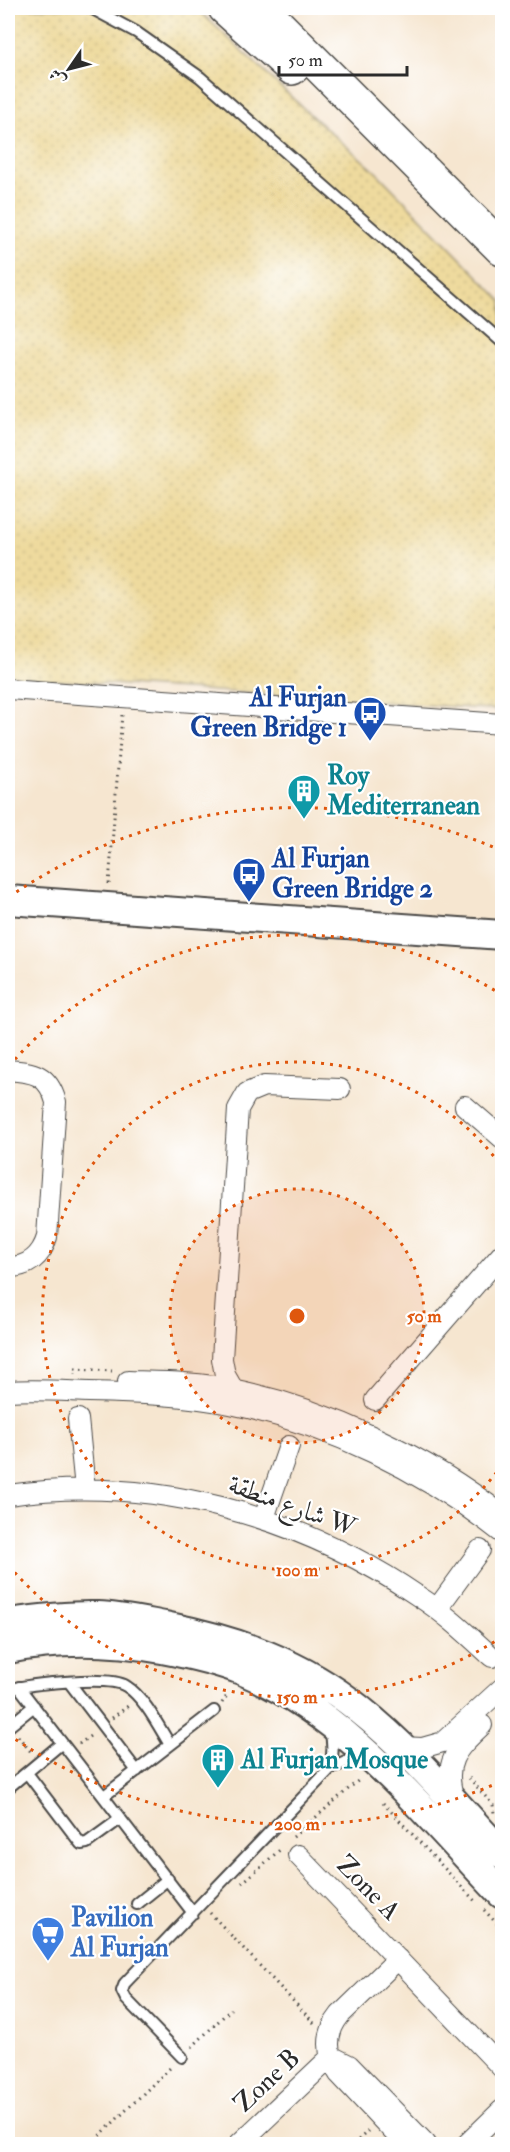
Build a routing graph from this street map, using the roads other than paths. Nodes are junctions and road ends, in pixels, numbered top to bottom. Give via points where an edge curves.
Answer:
1 (91, 8) edge
2 (225, 8) edge
3 (261, 8) edge
4 (395, 142) junction
5 (502, 249) edge
6 (502, 342) edge
7 (8, 689) edge
8 (502, 724) edge
9 (8, 900) edge
10 (502, 935) edge
11 (8, 1070) edge
12 (340, 1089) dead end
13 (465, 1106) dead end
14 (502, 1138) edge
15 (502, 1254) edge
16 (8, 1267) edge
17 (222, 1359) junction
18 (8, 1378) edge
19 (200, 1384) junction
20 (233, 1389) junction
21 (8, 1391) edge
22 (375, 1400) dead end
23 (78, 1419) dead end
24 (289, 1446) dead end
25 (85, 1490) junction
26 (8, 1495) edge
27 (502, 1515) edge
28 (264, 1518) junction
29 (502, 1533) edge
30 (480, 1550) dead end
31 (437, 1609) junction
32 (8, 1623) edge
33 (8, 1649) edge
34 (492, 1657) dead end
35 (69, 1682) junction
36 (19, 1687) junction
37 (502, 1688) edge
38 (8, 1690) edge
39 (502, 1705) edge
40 (34, 1706) junction
41 (214, 1711) dead end
42 (321, 1716) junction
43 (9, 1726) edge
44 (170, 1745) junction
45 (402, 1747) junction
46 (66, 1748) junction
47 (330, 1769) junction
48 (137, 1771) junction
49 (27, 1773) junction
50 (372, 1774) junction
51 (8, 1788) edge
52 (104, 1797) junction
53 (454, 1802) junction
54 (120, 1819) junction
55 (298, 1854) dead end
56 (502, 1854) edge
57 (168, 1879) junction
58 (502, 1894) edge
59 (137, 1904) dead end
60 (197, 1909) junction
61 (398, 1959) junction
62 (330, 2047) junction
63 (182, 2056) road end
64 (502, 2068) edge
65 (502, 2110) edge
66 (467, 2144) edge
67 (239, 2145) edge
68 (405, 2145) edge
69 (426, 2145) edge

1 - 6 lane via 136,32 200,76
2 - 4 highway via 333,104
3 - 4 highway
4 - 5 highway
7 - 8 street
9 - 10 street
11 - 16 street via 40,1076 56,1102 45,1246 33,1261
12 - 17 street via 264,1086 247,1093 240,1103
13 - 14 street
15 - 22 street
17 - 19 street
17 - 20 street
18 - 19 street
19 - 20 street
20 - 27 street via 299,1407 368,1435 464,1488
21 - 29 street via 112,1392 196,1399 296,1421 395,1464 456,1499
23 - 25 street
24 - 28 street
25 - 26 street, شارع منطقة W
25 - 28 street, شارع منطقة W via 159,1495
28 - 31 street, شارع منطقة W via 369,1565
30 - 31 street
31 - 34 street, شارع منطقة W
32 - 45 street via 96,1616 230,1641 268,1654 335,1692
33 - 42 street via 62,1642 103,1642 184,1654 240,1670
35 - 36 lane
35 - 44 lane via 124,1685 139,1697
35 - 48 lane
36 - 38 lane
36 - 40 lane
37 - 45 street via 443,1742 422,1748
39 - 53 street via 454,1754 449,1779
40 - 43 lane
40 - 46 lane
41 - 44 lane
42 - 47 lane via 333,1741
42 - 50 street
44 - 48 lane
45 - 53 street
46 - 49 lane
46 - 52 lane
47 - 50 lane via 352,1759
47 - 60 lane
48 - 52 lane
49 - 51 lane
49 - 54 lane via 81,1844
50 - 58 street
52 - 54 lane
53 - 56 street
54 - 57 lane
55 - 61 street, Zone A
57 - 59 lane
57 - 60 lane
60 - 63 lane via 125,1983 122,1991 128,2002
61 - 62 street, Zone A via 340,2015 330,2029
61 - 64 street, Zone A
62 - 67 street, Zone B
62 - 68 street via 339,2074
62 - 69 street
65 - 66 street

